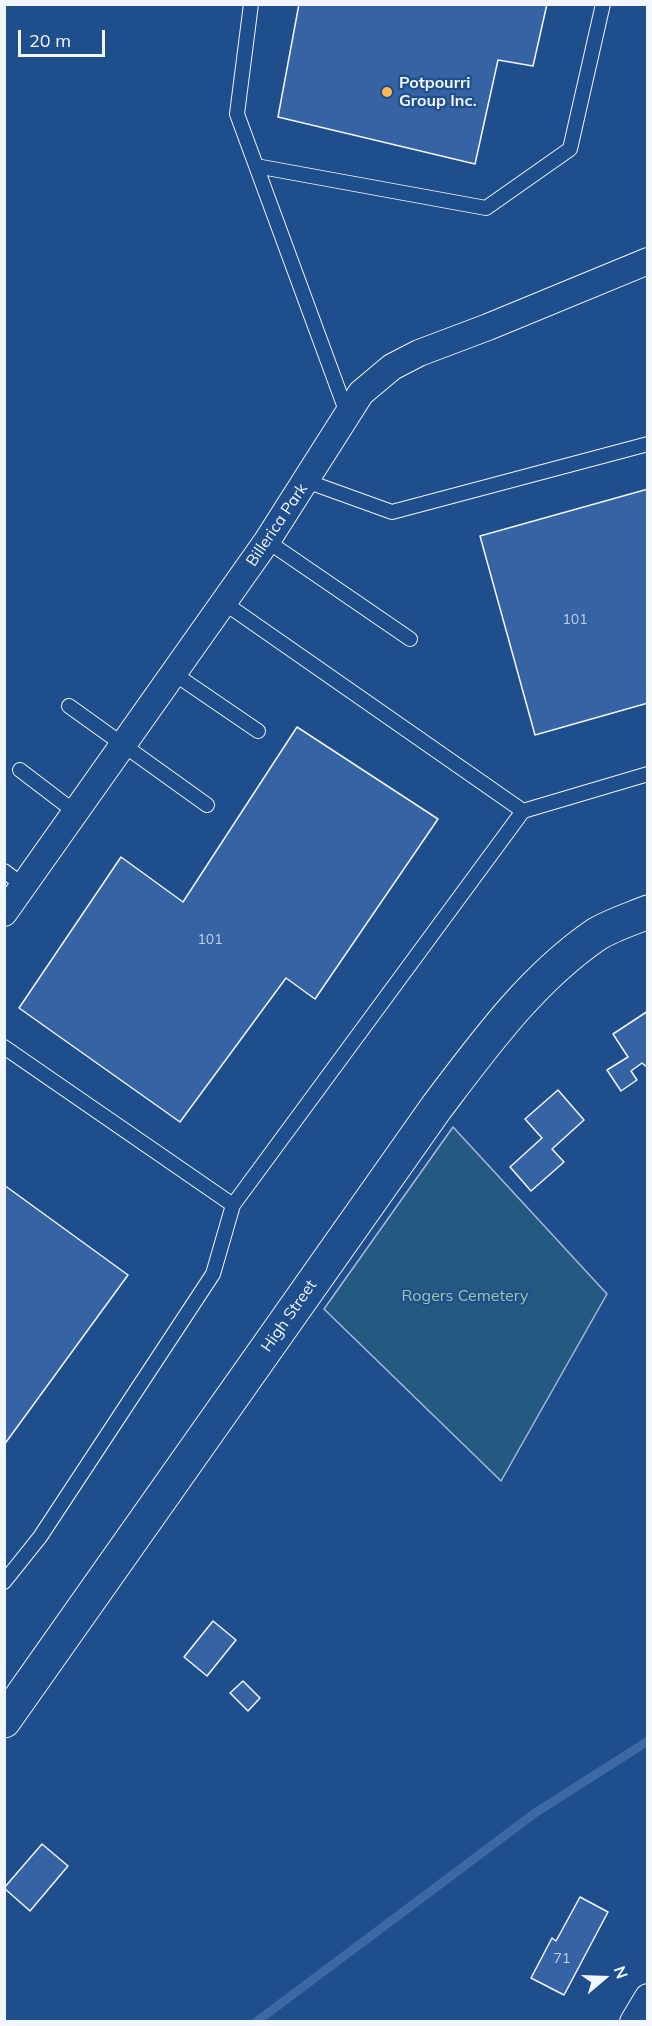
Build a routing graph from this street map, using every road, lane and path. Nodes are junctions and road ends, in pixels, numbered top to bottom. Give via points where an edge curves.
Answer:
1 (251, 4) edge
2 (603, 4) edge
3 (256, 166) junction
4 (648, 261) edge
5 (348, 416) junction
6 (648, 444) edge
7 (306, 481) junction
8 (267, 542) junction
9 (223, 602) junction
10 (410, 639) dead end
11 (173, 673) junction
12 (69, 706) dead end
13 (258, 731) dead end
14 (123, 744) junction
15 (20, 770) dead end
16 (648, 774) edge
17 (207, 805) dead end
18 (523, 810) junction
19 (75, 812) junction
20 (14, 878) edge
21 (648, 912) edge
22 (4, 913) edge
23 (4, 1047) edge
24 (233, 1205) junction
25 (4, 1582) edge
26 (4, 1721) edge
27 (648, 1997) edge
28 (633, 2022) edge

1 - 3 lane via 237,114
2 - 3 lane via 570,149 486,208
3 - 5 lane
4 - 5 street, Billerica Park via 419,352 392,367 361,393
5 - 7 street, Billerica Park
6 - 7 lane via 392,512
7 - 8 street, Billerica Park
8 - 9 street, Billerica Park
8 - 10 lane
9 - 11 street, Billerica Park
9 - 18 lane
11 - 13 lane
11 - 14 street, Billerica Park
12 - 14 lane
14 - 17 lane
14 - 19 street, Billerica Park
15 - 19 lane
16 - 18 lane
18 - 24 lane
19 - 20 street, Billerica Park
20 - 22 street, Billerica Park
21 - 26 main road, High Street via 598,933 542,980 488,1040
23 - 24 lane
24 - 25 lane via 213,1274 40,1537
27 - 28 street

